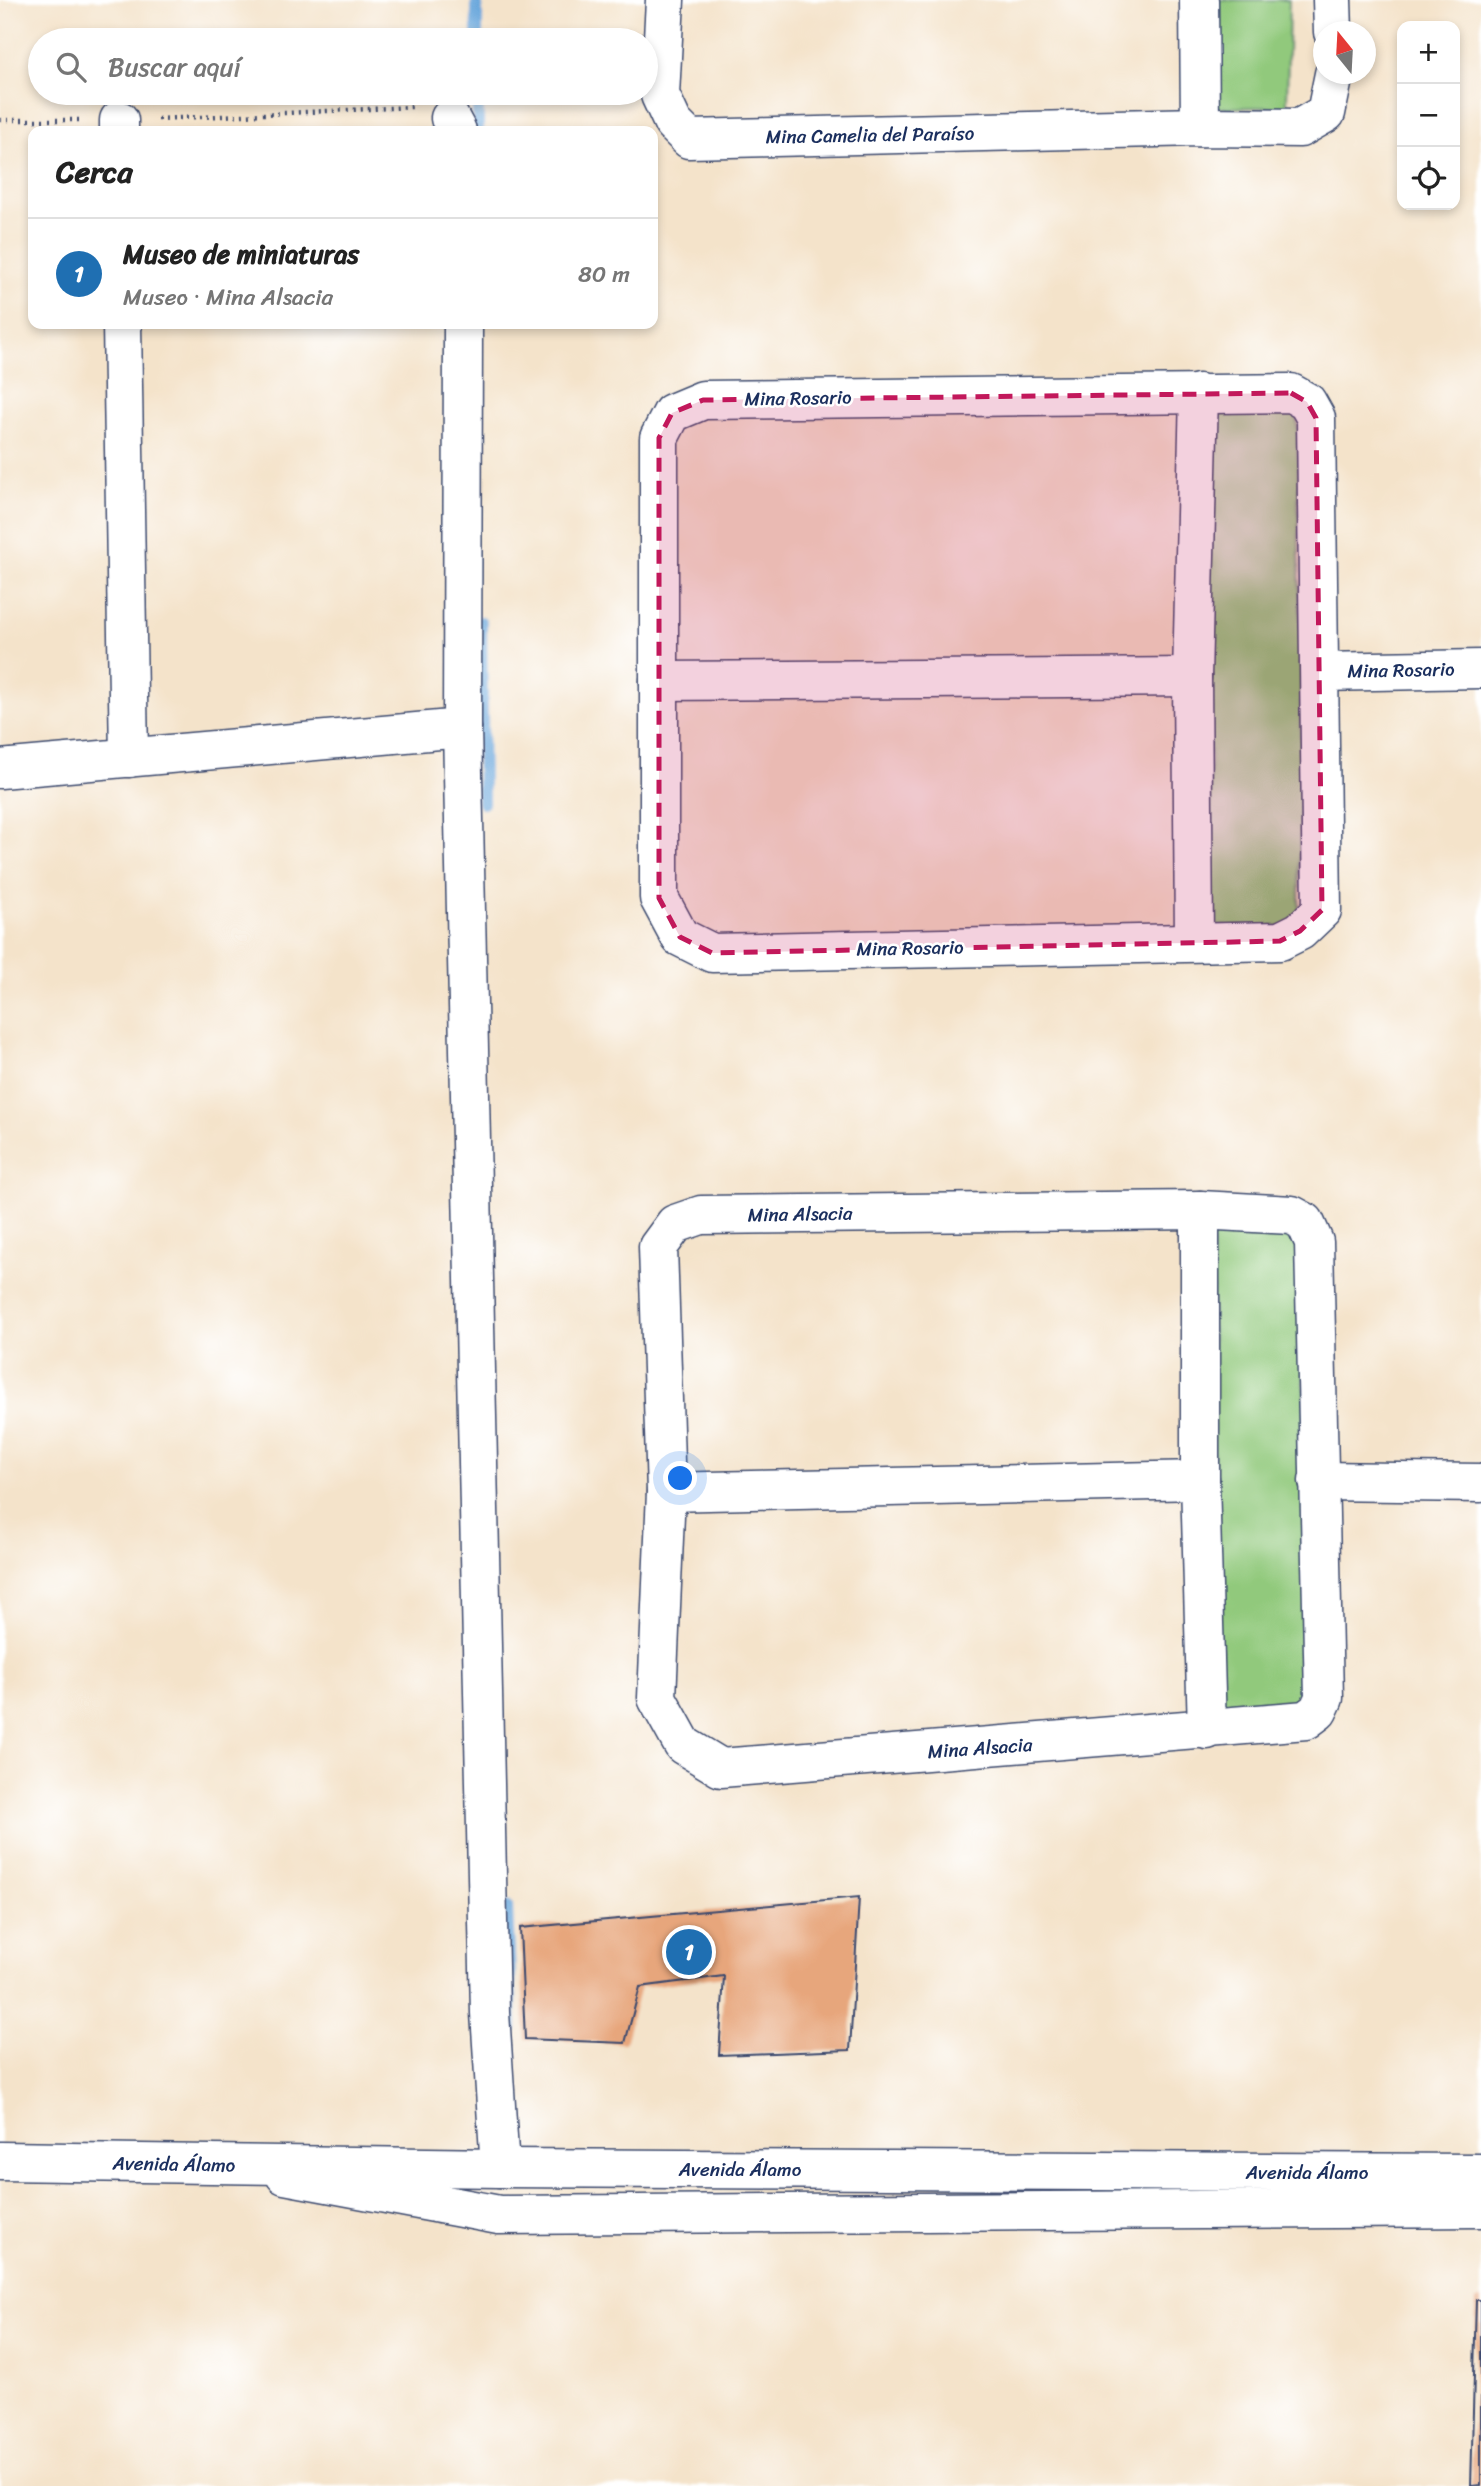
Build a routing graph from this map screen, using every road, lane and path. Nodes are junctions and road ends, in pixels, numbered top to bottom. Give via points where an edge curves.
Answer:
1 (665, 0) edge
2 (1199, 0) edge
3 (1332, 0) edge
4 (1333, 21) edge
5 (1332, 84) edge
6 (0, 120) edge
7 (453, 125) edge
8 (119, 126) edge
9 (1200, 127) junction
10 (122, 329) edge
11 (463, 329) edge
12 (1199, 393) junction
13 (1481, 669) edge
14 (1320, 672) junction
15 (1192, 677) junction
16 (659, 681) junction
17 (462, 728) junction
18 (129, 758) junction
19 (0, 769) edge
20 (1194, 942) junction
21 (1200, 1210) junction
22 (1200, 1480) junction
23 (1318, 1481) junction
24 (1481, 1483) edge
25 (666, 1492) junction
26 (1207, 1730) junction
27 (0, 2161) edge
28 (225, 2164) junction
29 (500, 2168) junction
30 (1481, 2173) edge
31 (1481, 2208) edge

1 - 9 street, Mina Camelia del Paraíso via 660,94 673,123 689,139
2 - 9 street
3 - 4 street
5 - 9 street, Mina Camelia del Paraíso via 1326,113 1300,128
6 - 8 path
7 - 8 path via 426,107
10 - 18 street
11 - 17 street
12 - 14 street, Mina Rosario via 1291,393 1307,402 1316,418
12 - 15 street
12 - 16 street, Mina Rosario via 703,400 672,413 659,438
13 - 14 street, Mina Rosario
14 - 20 street, Mina Rosario via 1322,910 1300,931 1280,941
15 - 16 street
15 - 20 street
16 - 20 street, Mina Rosario via 659,898 680,937 712,953
17 - 18 street
17 - 29 street via 490,2013
18 - 19 street
21 - 22 street
21 - 23 street, Mina Alsacia via 1292,1215 1305,1222 1314,1242
21 - 25 street, Mina Alsacia via 701,1215 675,1224 658,1247
22 - 25 street
22 - 26 street
23 - 24 street
23 - 26 street, Mina Alsacia via 1325,1698 1306,1720
25 - 26 street, Mina Alsacia via 657,1698 683,1745 721,1768
27 - 28 street, Avenida Álamo
28 - 29 street, Avenida Álamo
28 - 31 street via 499,2215
29 - 30 street, Avenida Álamo

